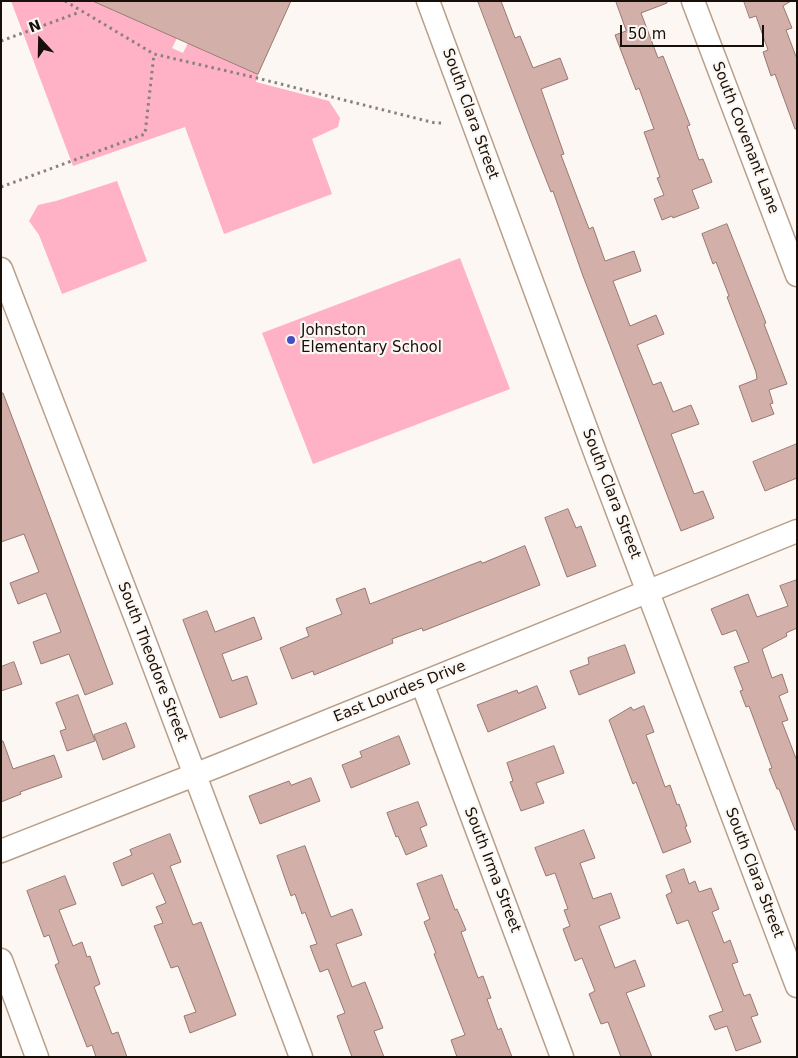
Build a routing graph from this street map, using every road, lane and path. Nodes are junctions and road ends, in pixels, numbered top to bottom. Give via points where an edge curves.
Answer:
1 (428, 1) edge
2 (693, 1) edge
3 (66, 2) edge
4 (81, 12) junction
5 (1, 42) edge
6 (154, 54) junction
7 (444, 123) dead end
8 (1, 187) edge
9 (1, 268) edge
10 (797, 275) edge
11 (797, 531) edge
12 (648, 591) junction
13 (422, 683) junction
14 (194, 775) junction
15 (1, 850) edge
16 (1, 960) edge
17 (797, 986) edge
18 (37, 1057) edge
19 (301, 1057) edge
20 (562, 1057) edge

1 - 12 street, South Clara Street
2 - 10 street, South Covenant Lane
3 - 4 path
4 - 5 path
4 - 6 path
6 - 7 path
6 - 8 path via 145,134
9 - 14 street, South Theodore Street
11 - 12 street, East Lourdes Drive
12 - 13 street, East Lourdes Drive
12 - 17 street, South Clara Street
13 - 14 street, East Lourdes Drive
13 - 20 street, South Irma Street
14 - 15 street, East Lourdes Drive
14 - 19 street, South Theodore Street
16 - 18 street

